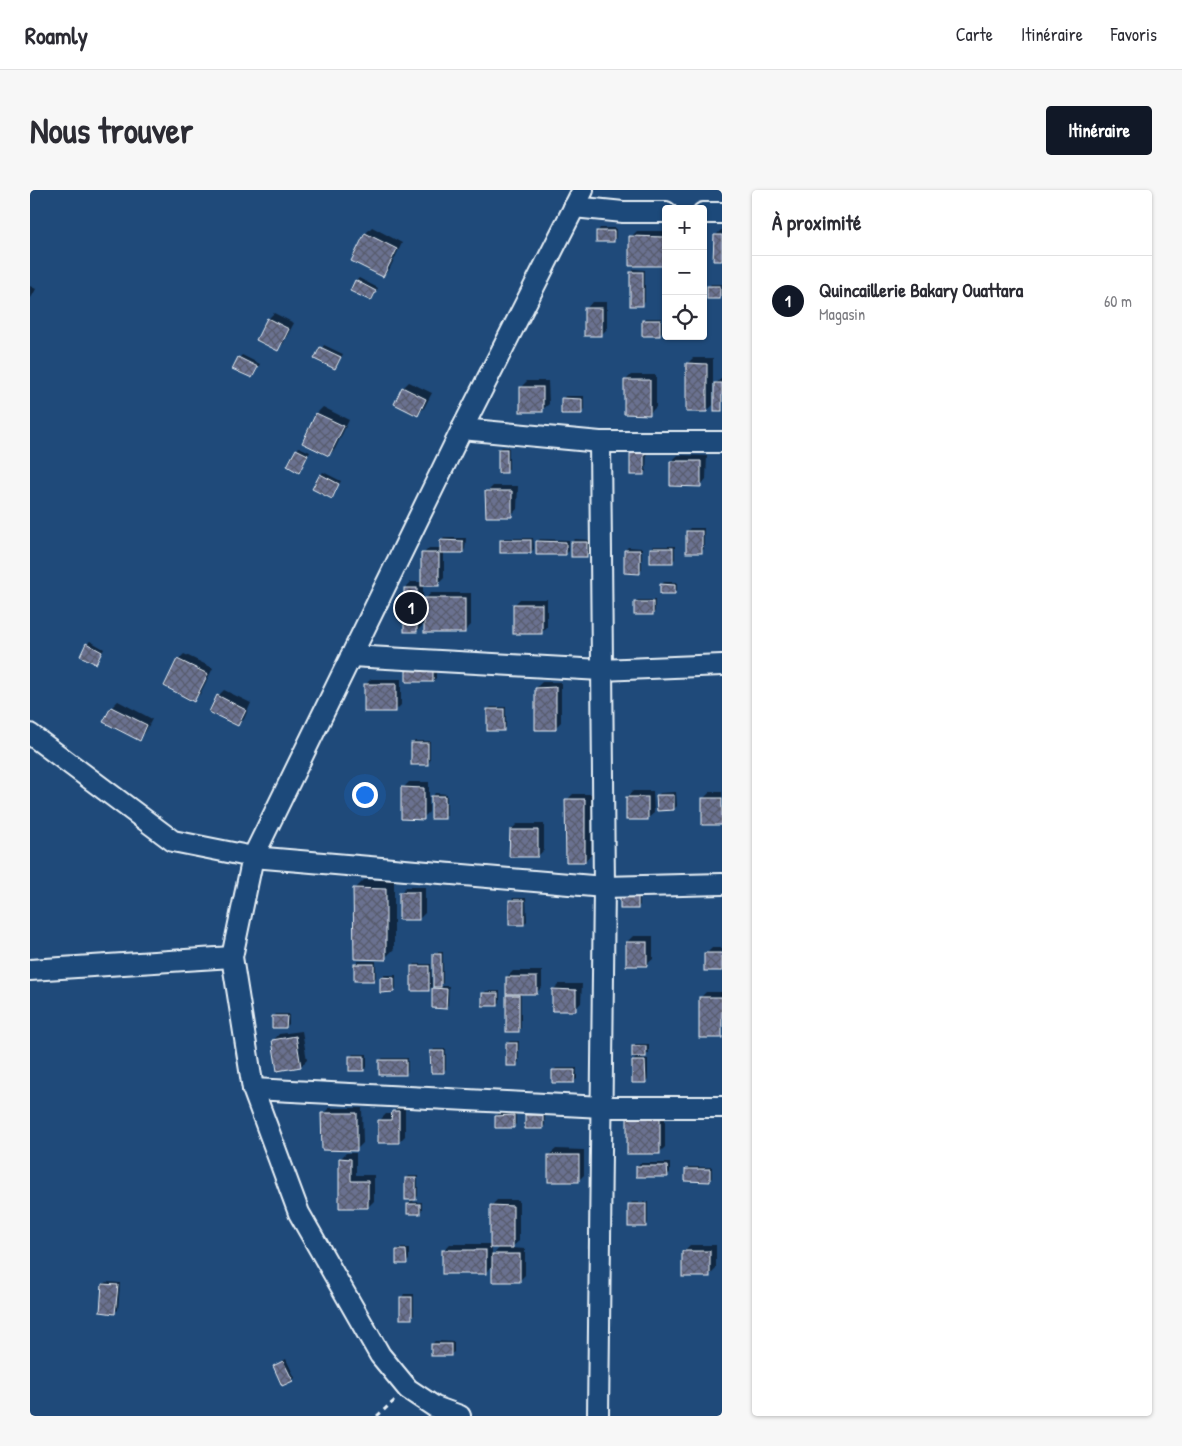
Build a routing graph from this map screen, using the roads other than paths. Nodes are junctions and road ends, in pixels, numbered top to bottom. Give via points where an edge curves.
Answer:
1 (579, 199) edge
2 (662, 212) edge
3 (707, 213) edge
4 (722, 213) edge
5 (462, 429) junction
6 (600, 442) junction
7 (722, 442) edge
8 (351, 656) junction
9 (722, 665) edge
10 (601, 670) junction
11 (30, 734) edge
12 (253, 857) junction
13 (722, 884) edge
14 (604, 887) junction
15 (232, 957) junction
16 (30, 970) edge
17 (253, 1089) junction
18 (602, 1107) junction
19 (722, 1107) edge
20 (460, 1416) edge
21 (598, 1416) edge

1 - 2 street via 624,212
1 - 5 street
3 - 4 street
5 - 6 street
5 - 8 street
6 - 7 street
6 - 10 street
8 - 10 street
8 - 12 street
9 - 10 street
10 - 14 street
11 - 12 street via 173,841
12 - 14 street
12 - 15 street
13 - 14 street
14 - 18 street
15 - 16 street
15 - 17 street
17 - 18 street
17 - 20 street via 299,1213 380,1355 408,1389 436,1407
18 - 19 street
18 - 21 street

